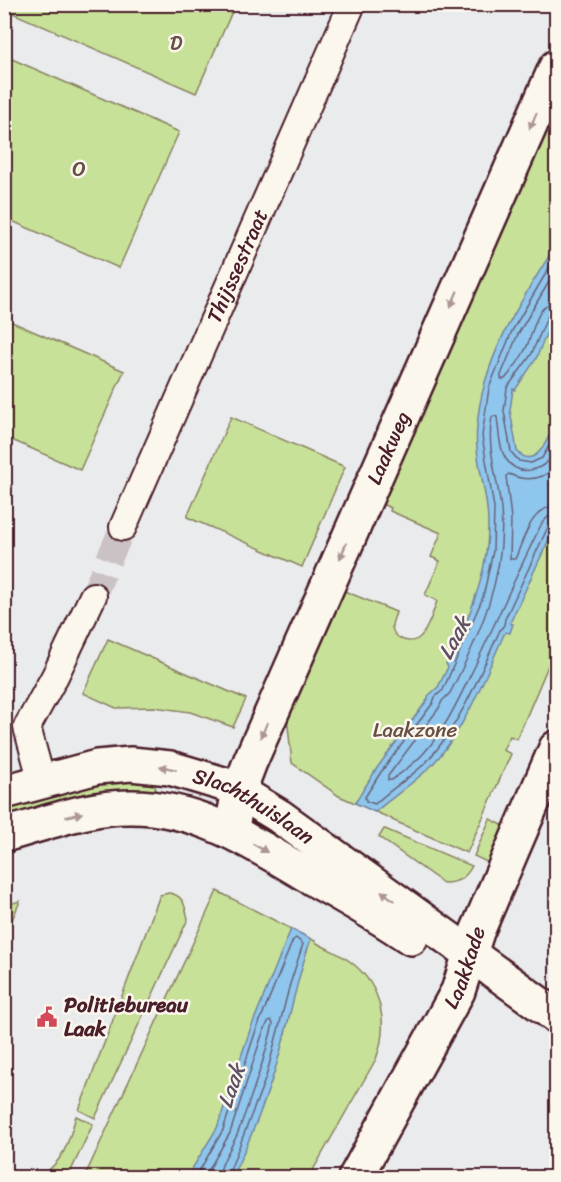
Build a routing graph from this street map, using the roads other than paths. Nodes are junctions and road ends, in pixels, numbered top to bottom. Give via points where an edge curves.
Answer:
1 (352, 4) edge
2 (556, 67) edge
3 (123, 527) tunnel mouth
4 (93, 596) tunnel mouth
5 (556, 748) edge
6 (42, 782) junction
7 (239, 790) junction
8 (4, 792) edge
9 (231, 832) junction
10 (4, 835) edge
11 (471, 952) junction
12 (556, 1016) edge
13 (556, 1041) edge
14 (355, 1178) edge

1 - 3 street, Thijssestraat
2 -> 7 main road, Laakweg
4 - 6 street via 27,727
5 - 11 main road, Laakkade
7 -> 6 main road, Slachthuislaan via 170,768 131,764 97,767
6 - 8 main road, Slachthuislaan
7 - 9 main road, Laakweg
11 -> 7 main road, Slachthuislaan
10 -> 9 main road, Slachthuislaan via 79,814 127,807 174,810
9 -> 11 main road, Slachthuislaan via 387,922
11 - 12 main road
11 - 13 main road
11 - 14 main road, Laakkade via 454,1000

